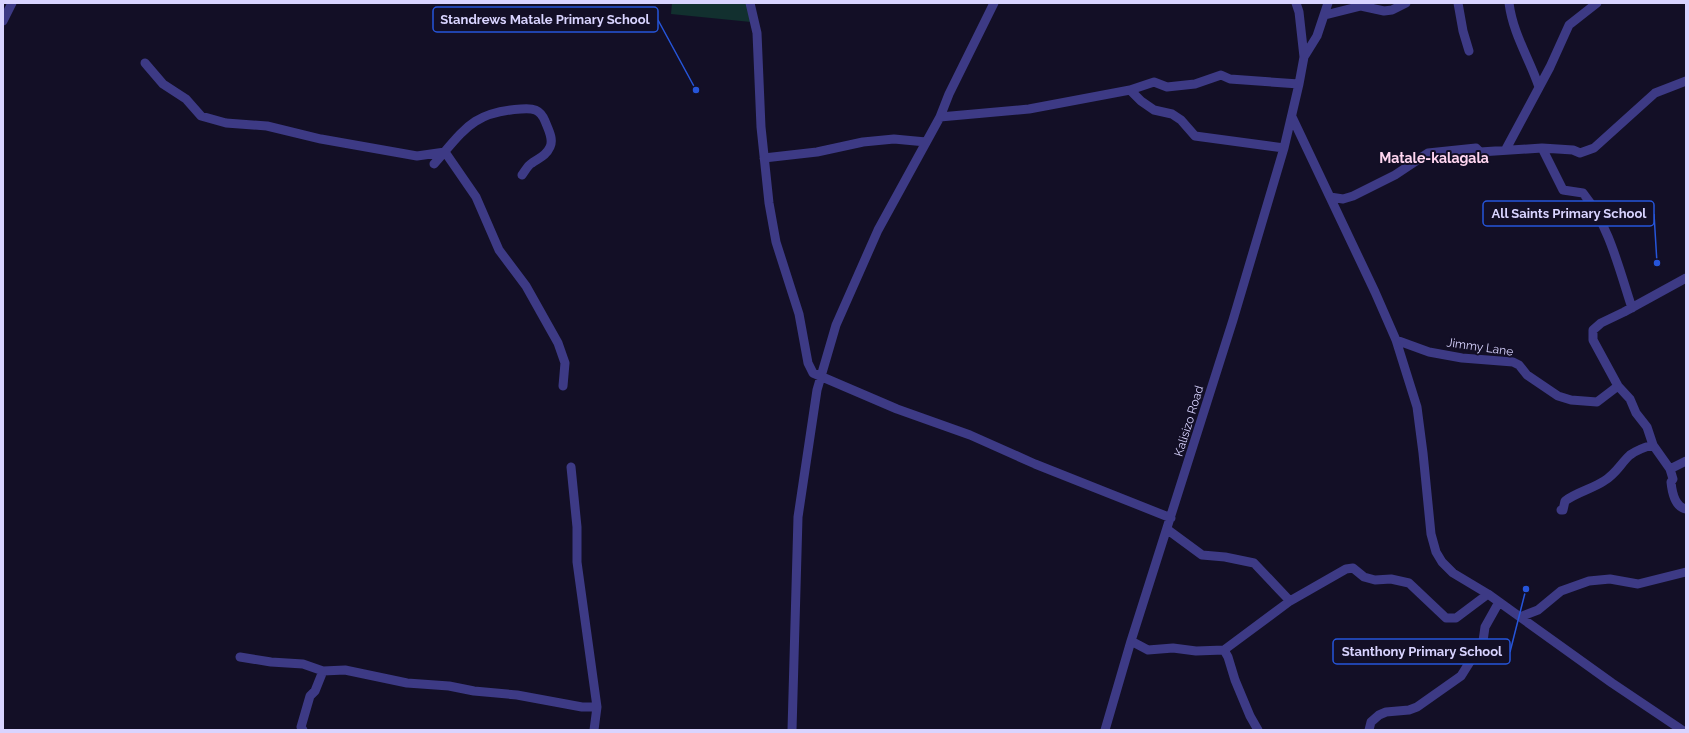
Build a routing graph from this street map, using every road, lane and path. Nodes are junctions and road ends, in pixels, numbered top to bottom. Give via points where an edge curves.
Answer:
1 (12, 3) edge
2 (750, 3) edge
3 (994, 3) edge
4 (1296, 3) edge
5 (1328, 3) edge
6 (1406, 3) edge
7 (1458, 3) edge
8 (1509, 3) edge
9 (1597, 3) edge
10 (1325, 15) junction
11 (3, 21) edge
12 (1469, 51) dead end
13 (1304, 57) junction
14 (145, 63) dead end
15 (1686, 81) edge
16 (1299, 84) junction
17 (1539, 87) junction
18 (1130, 90) junction
19 (940, 117) junction
20 (1292, 117) junction
21 (926, 142) junction
22 (1284, 148) junction
23 (1542, 148) junction
24 (1506, 149) junction
25 (445, 152) junction
26 (764, 158) junction
27 (434, 164) dead end
28 (522, 174) dead end
29 (1330, 197) junction
30 (1686, 278) edge
31 (1632, 308) junction
32 (1396, 340) junction
33 (821, 376) junction
34 (563, 386) dead end
35 (1618, 386) junction
36 (1653, 444) junction
37 (1686, 461) edge
38 (571, 467) dead end
39 (1670, 469) junction
40 (1686, 509) edge
41 (1561, 510) dead end
42 (1171, 518) junction
43 (1168, 530) junction
44 (1686, 572) edge
45 (1488, 594) junction
46 (1290, 600) junction
47 (1499, 602) junction
48 (1520, 617) junction
49 (1131, 641) junction
50 (1224, 650) junction
51 (240, 657) dead end
52 (323, 671) junction
53 (597, 707) junction
54 (1668, 725) edge
55 (303, 730) edge
56 (594, 730) edge
57 (792, 730) edge
58 (1105, 730) edge
59 (1258, 730) edge
60 (1369, 730) edge
61 (1682, 730) edge

1 - 11 street
2 - 26 street via 757,33
3 - 19 street
4 - 13 street
5 - 10 street
6 - 10 street via 1392,10 1384,11 1361,6
7 - 12 street
8 - 17 street via 1517,38
9 - 17 street via 1569,24
10 - 13 street via 1317,36
13 - 16 street, Kalisizo Road
14 - 25 street via 163,84 186,99 201,116 226,122 267,126 321,139 417,156
15 - 23 street via 1655,93 1594,148 1586,152
16 - 18 street via 1230,79 1221,75 1196,84 1167,87 1154,82
16 - 20 street, Kalisizo Road
17 - 24 street
18 - 19 street via 1029,109
18 - 22 street via 1154,110 1172,114 1181,120 1195,136
19 - 21 street
20 - 22 street, Kalisizo Road
20 - 29 street
21 - 26 street via 894,139 863,142 817,152
21 - 33 street via 878,230 836,325
22 - 42 street, Kalisizo Road
23 - 24 street
23 - 31 street via 1563,190 1583,193 1591,202 1615,256
24 - 29 street via 1480,152 1476,148 1428,153 1395,175 1352,196 1343,199
25 - 27 street
25 - 28 street via 469,125 485,116 500,111 532,108 542,114 552,143 545,154 530,163
25 - 34 street via 476,197 499,250 526,286 558,344 565,363
26 - 33 street via 776,242 799,314 810,368 813,373
29 - 32 street
30 - 31 street
31 - 35 street via 1600,323 1593,330 1593,340
32 - 35 street, Jimmy Lane via 1429,352 1462,358 1513,362 1558,396 1571,400 1597,402
32 - 45 street via 1417,407 1431,534 1436,552 1447,568
33 - 42 street via 897,409 970,435
33 - 57 street via 798,517
35 - 36 street via 1630,399 1636,413 1647,427
36 - 39 street
36 - 41 street via 1630,456 1604,482 1569,498
37 - 39 street
38 - 53 street via 577,527 577,562
39 - 40 street via 1673,494 1679,506
42 - 43 street, Kalisizo Road
43 - 46 street via 1202,555 1254,563
43 - 49 street, Kalisizo Road
44 - 48 street via 1638,584 1610,579 1589,582 1561,591 1538,610
45 - 46 street via 1456,618 1446,618 1409,583 1391,578 1375,580 1364,577 1353,568 1346,569
45 - 47 street
46 - 50 street
47 - 48 street
47 - 60 street via 1485,627 1483,641 1461,676 1417,707 1379,715 1371,722
48 - 54 street
49 - 50 street via 1148,650
49 - 58 street, Kalisizo Road
50 - 59 street
51 - 52 street via 303,664
52 - 53 street via 344,670 407,683 449,686 582,707
52 - 55 street via 315,691 310,696 301,726
53 - 56 street
54 - 61 street

